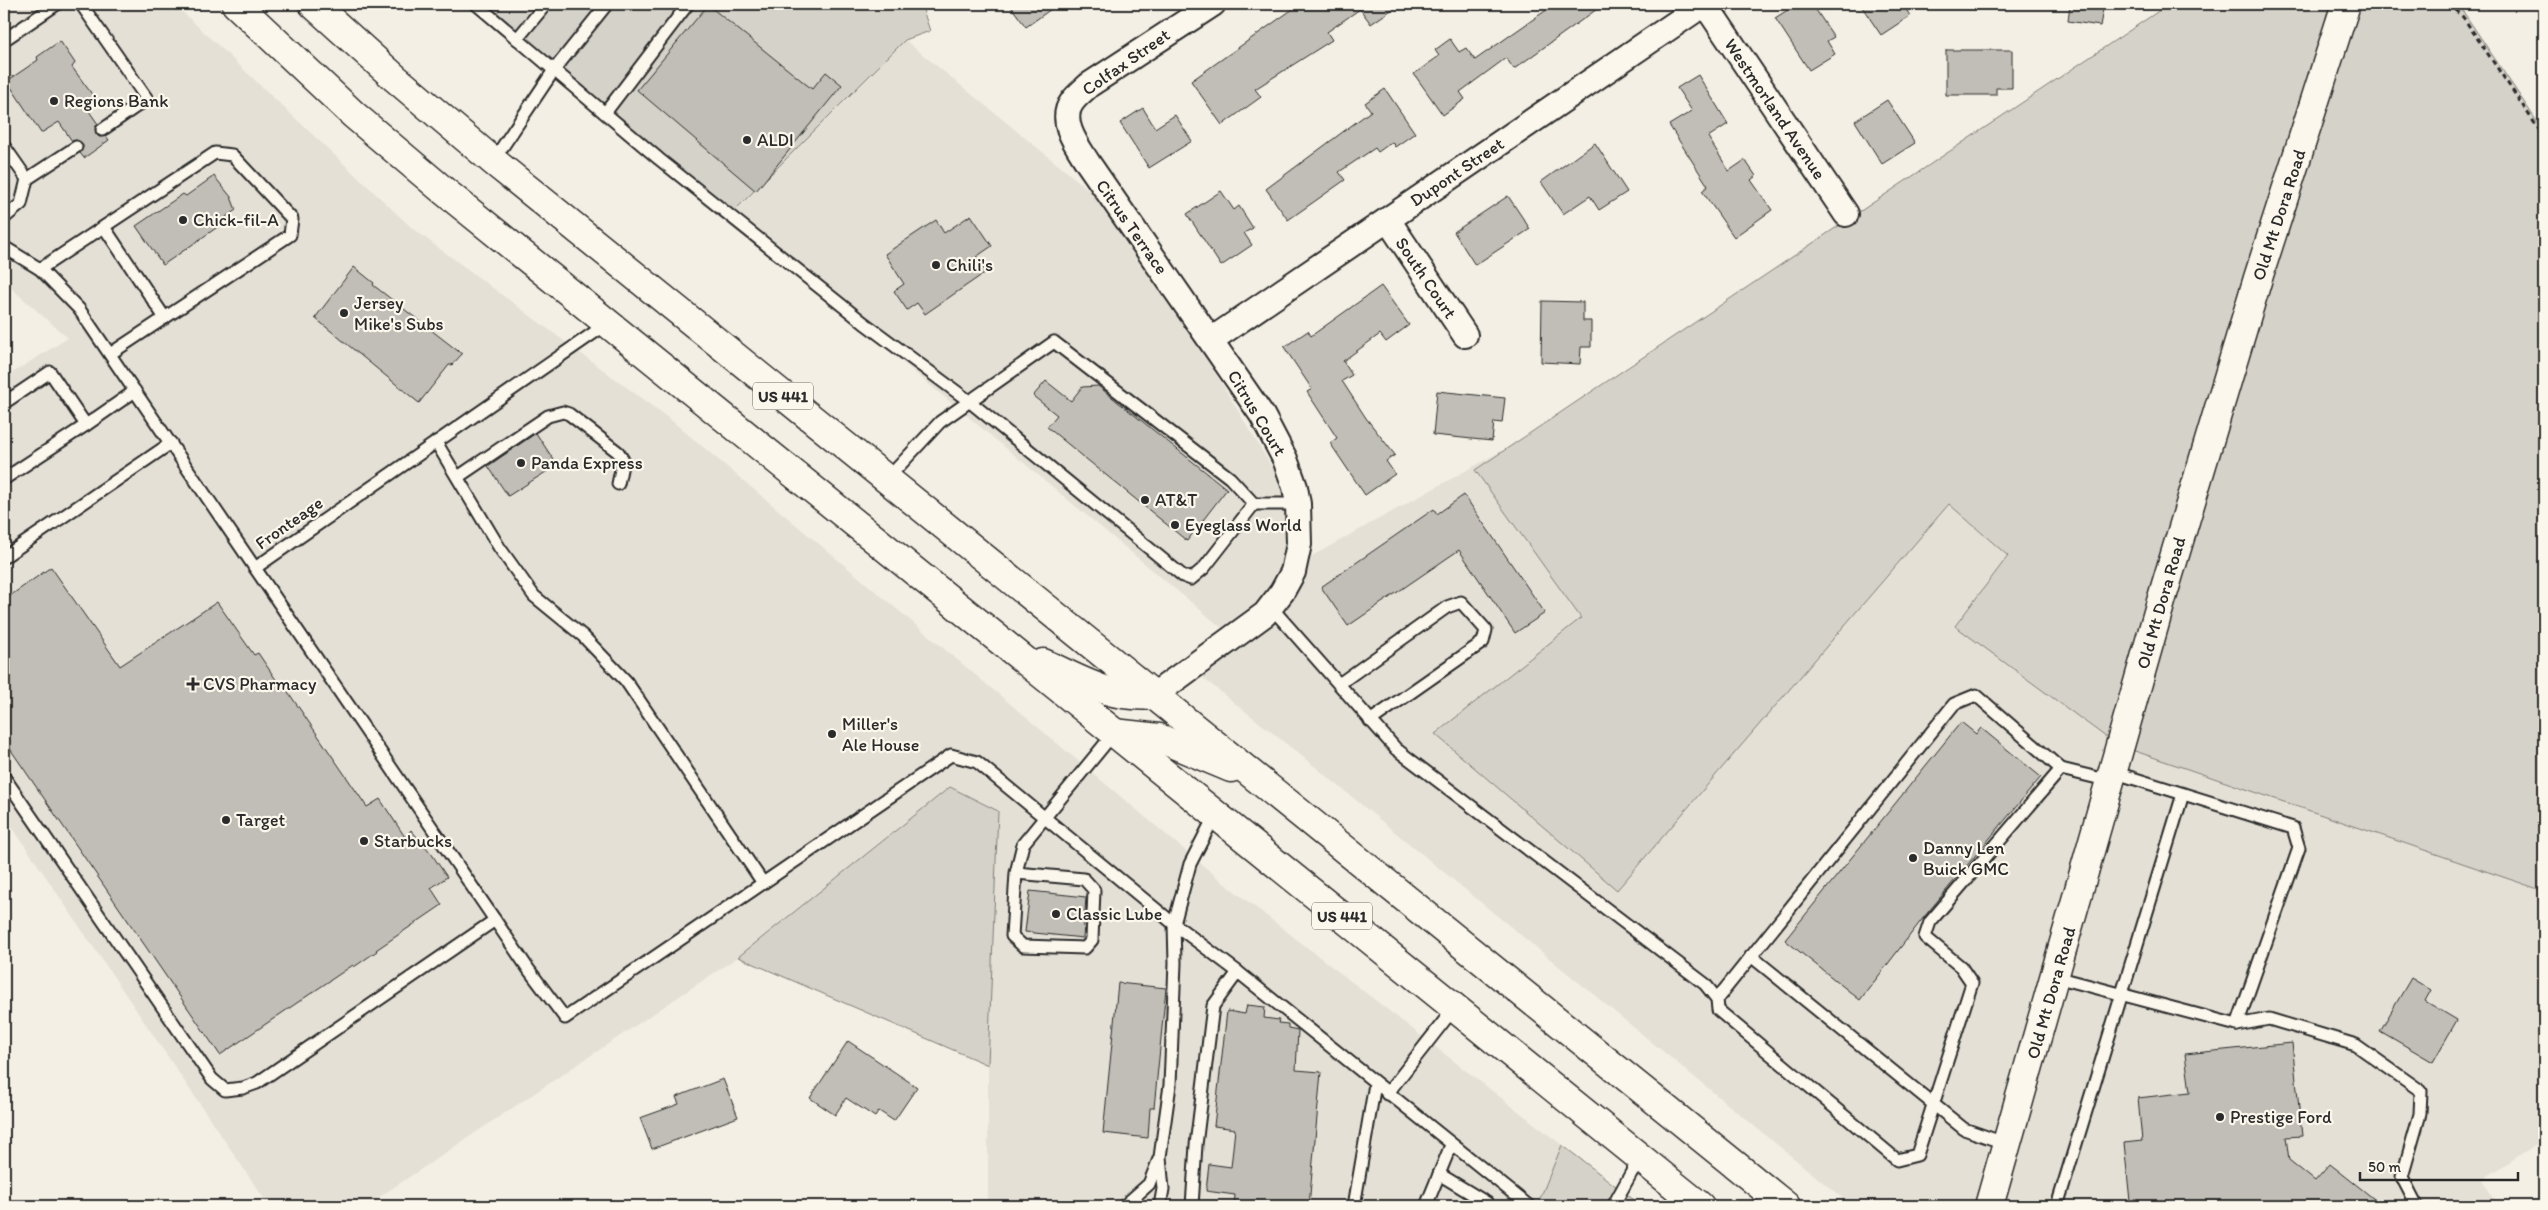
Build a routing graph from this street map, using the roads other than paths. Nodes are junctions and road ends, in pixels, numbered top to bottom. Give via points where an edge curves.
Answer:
1 (57, 4) edge
2 (81, 4) edge
3 (236, 4) edge
4 (313, 4) edge
5 (476, 4) edge
6 (546, 4) edge
7 (607, 4) edge
8 (688, 4) edge
9 (1213, 4) edge
10 (1704, 4) edge
11 (2346, 4) edge
12 (517, 39) junction
13 (4, 40) edge
14 (554, 70) junction
15 (1069, 108) joint
16 (605, 113) junction
17 (102, 130) dead end
18 (4, 146) edge
19 (76, 147) dead end
20 (493, 161) junction
21 (27, 180) junction
22 (1846, 214) dead end
23 (4, 218) edge
24 (1388, 220) junction
25 (104, 227) junction
26 (4, 247) edge
27 (40, 270) junction
28 (165, 318) junction
29 (608, 323) junction
30 (1465, 335) dead end
31 (1211, 340) junction
32 (110, 354) junction
33 (135, 391) junction
34 (970, 401) junction
35 (4, 403) edge
36 (86, 425) junction
37 (436, 442) junction
38 (170, 443) junction
39 (458, 477) junction
40 (887, 479) junction
41 (4, 480) edge
42 (618, 484) dead end
43 (1254, 504) junction
44 (1298, 504) junction
45 (4, 557) edge
46 (255, 568) junction
47 (1270, 606) junction
48 (1010, 649) junction
49 (1339, 684) junction
50 (1154, 695) junction
51 (1370, 721) junction
52 (1114, 733) junction
53 (2061, 769) junction
54 (4, 777) edge
55 (2112, 777) junction
56 (1260, 780) junction
57 (2183, 794) junction
58 (1215, 815) junction
59 (1045, 817) junction
60 (1016, 873) junction
61 (763, 884) junction
62 (496, 920) junction
63 (1174, 924) junction
64 (1752, 956) junction
65 (1238, 972) junction
66 (2056, 977) junction
67 (2122, 995) junction
68 (1717, 999) junction
69 (1455, 1007) junction
70 (2237, 1025) junction
71 (1375, 1084) junction
72 (1387, 1094) junction
73 (1933, 1106) junction
74 (2007, 1144) junction
75 (1451, 1145) junction
76 (1160, 1157) junction
77 (1640, 1157) junction
78 (1439, 1174) junction
79 (1524, 1205) edge
80 (1124, 1206) edge
81 (1160, 1206) edge
82 (1192, 1206) edge
83 (1354, 1206) edge
84 (1426, 1206) edge
85 (1487, 1206) edge
86 (1613, 1206) edge
87 (1700, 1206) edge
88 (1786, 1206) edge
89 (1989, 1206) edge
90 (2058, 1206) edge
91 (2417, 1206) edge

1 - 13 lane
2 - 17 lane via 147,99
3 - 29 main road, US 441 via 354,115
4 - 20 main road, US 441
5 - 12 lane
6 - 12 lane
7 - 14 lane
8 - 16 lane
9 - 15 street, Colfax Street via 1089,86
10 - 22 street, Westmorland Avenue
10 - 24 street, Dupont Street
11 - 55 main road, Old Mt Dora Road via 2258,278
12 - 14 lane
14 - 16 lane
14 - 20 lane
15 - 31 street, Citrus Terrace via 1068,121 1073,139
16 - 34 lane via 864,323
18 - 21 lane
19 - 21 lane
20 - 40 main road, US 441
21 - 23 lane via 21,204
24 - 30 street, South Court
24 - 31 street, Dupont Street
25 - 27 lane
25 - 28 lane
25 - 28 lane via 215,153 232,155 292,220 290,235
26 - 27 lane, Fronteage
27 - 32 lane, Fronteage via 79,308
28 - 32 lane
29 - 37 lane, Fronteage
29 - 48 main road, US 441
31 - 44 street, Citrus Court via 1262,415 1285,459
32 - 33 lane, Fronteage
33 - 36 lane
33 - 38 lane, Fronteage
34 - 40 lane via 940,422
34 - 43 lane via 1054,342 1230,478
34 - 43 lane via 1183,576 1191,579 1204,568
35 - 36 lane via 50,372
36 - 41 lane
37 - 39 lane
37 - 46 lane, Fronteage
38 - 45 lane
38 - 46 lane, Fronteage
39 - 42 lane via 548,416 563,412 618,452 623,460
39 - 61 lane via 499,547 534,596 583,636 626,681
40 - 50 main road, US 441
43 - 44 lane
44 - 47 street, Citrus Court via 1299,544 1293,572
46 - 62 lane
47 - 49 lane
47 - 50 street, Citrus Court via 1249,626
48 - 50 main road via 1114,694
48 - 52 main road, US 441
49 - 51 lane
49 - 51 lane via 1447,607 1461,602 1486,630 1483,642
50 - 56 main road, US 441
51 - 68 lane via 1396,749 1705,984
52 - 56 main road via 1160,738
52 - 58 main road, US 441
52 - 59 lane
53 - 55 lane
53 - 64 lane via 1976,695 1954,704
53 - 73 lane via 1930,922 1925,937 1961,967 1972,983
54 - 62 lane via 212,1078 225,1090 257,1083
55 - 57 lane
55 - 66 main road, Old Mt Dora Road
56 - 88 main road, US 441
57 - 67 lane
57 - 70 lane via 2293,828 2299,848
58 - 63 lane via 1190,864
58 - 69 main road, US 441
59 - 60 lane via 1022,844
59 - 61 lane via 977,762 950,756
59 - 63 lane
60 - 60 lane via 1012,936 1023,946 1086,948 1092,940 1094,890 1084,879
61 - 62 lane via 565,1018
63 - 65 lane
63 - 76 lane via 1170,1085
64 - 68 lane
64 - 73 lane
65 - 71 lane
65 - 82 lane via 1213,1006
66 - 67 lane
66 - 74 main road, Old Mt Dora Road
67 - 70 lane
67 - 90 lane
68 - 73 lane via 1718,1010 1897,1160 1917,1154
69 - 72 lane
69 - 77 main road, US 441
70 - 91 lane via 2269,1019 2356,1045 2421,1091 2420,1114 2402,1178
71 - 72 lane
71 - 83 lane
72 - 75 lane
73 - 74 lane via 1964,1129
74 - 89 main road, Old Mt Dora Road
75 - 78 lane
75 - 79 lane
76 - 80 lane via 1149,1184
76 - 81 lane
77 - 86 lane
77 - 87 main road, US 441
78 - 84 lane
78 - 85 lane

